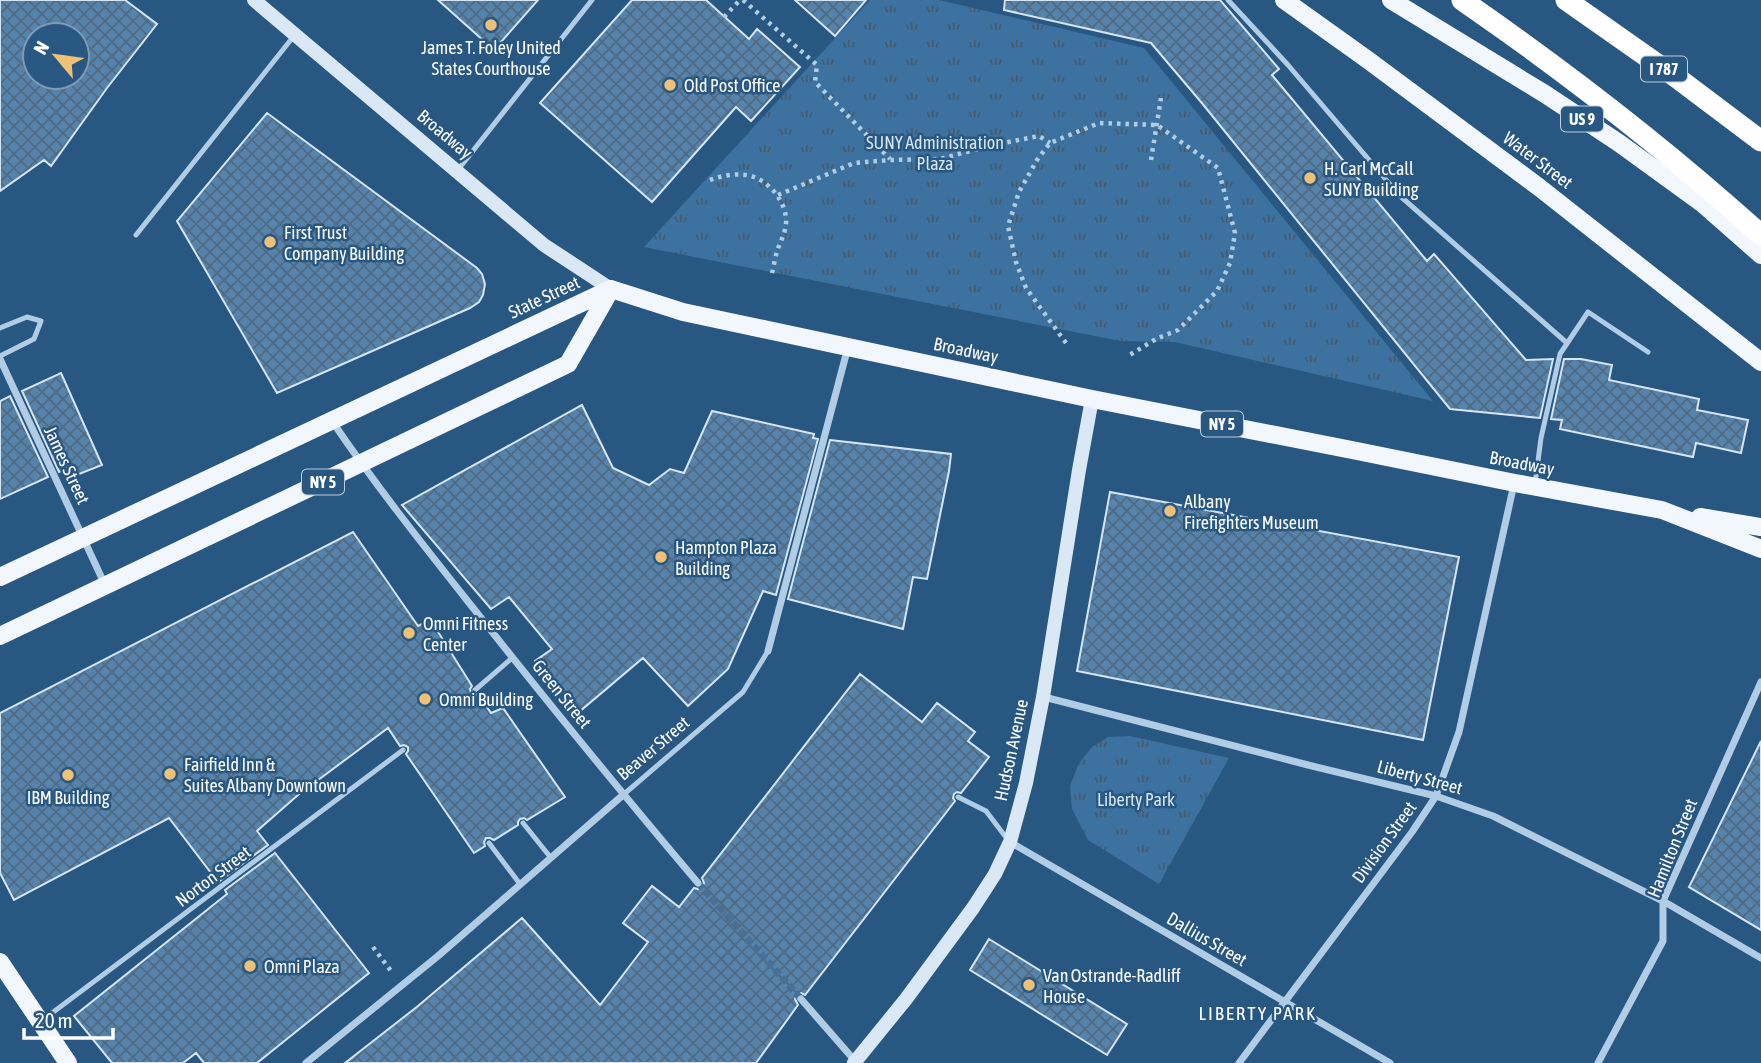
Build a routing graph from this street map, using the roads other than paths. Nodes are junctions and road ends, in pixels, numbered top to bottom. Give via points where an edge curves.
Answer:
1 (254, 0) edge
2 (592, 0) edge
3 (1228, 0) edge
4 (1284, 0) edge
5 (1391, 0) edge
6 (1462, 0) edge
7 (1566, 0) edge
8 (295, 34) junction
9 (1761, 141) edge
10 (457, 171) junction
11 (136, 235) dead end
12 (1761, 235) edge
13 (1761, 255) edge
14 (611, 289) junction
15 (0, 328) edge
16 (1567, 343) junction
17 (848, 347) junction
18 (1648, 352) dead end
19 (0, 357) edge
20 (1761, 362) edge
21 (1092, 399) junction
22 (331, 421) junction
23 (361, 464) junction
24 (1515, 484) junction
25 (1535, 487) junction
26 (1662, 510) junction
27 (1761, 527) edge
28 (83, 538) junction
29 (1761, 549) edge
30 (0, 577) edge
31 (105, 585) junction
32 (0, 636) edge
33 (768, 652) joint
34 (512, 658) junction
35 (1761, 682) edge
36 (475, 690) dead end
37 (1043, 697) junction
38 (403, 750) dead end
39 (623, 795) junction
40 (1436, 796) junction
41 (958, 797) dead end
42 (523, 823) dead end
43 (1010, 842) junction
44 (489, 843) dead end
45 (551, 858) junction
46 (698, 883) tunnel mouth
47 (520, 884) junction
48 (1663, 901) junction
49 (1761, 958) edge
50 (0, 962) edge
51 (802, 999) tunnel mouth
52 (1284, 1003) junction
53 (39, 1023) junction
54 (856, 1062) edge
55 (68, 1063) edge
56 (306, 1063) edge
57 (1239, 1063) edge
58 (1390, 1063) edge
59 (1598, 1063) edge

1 - 8 street, Broadway
2 - 10 lane
3 - 16 lane via 1399,195
4 - 20 main road, Water Street via 1498,156
5 - 13 main road, US 9 via 1619,144 1703,204
6 - 12 highway via 1636,129
7 - 9 highway, I 787
8 - 10 street, Broadway
8 - 11 lane
10 - 14 street, Broadway via 544,245
14 - 17 main road, Broadway / NY 5 via 683,313
14 - 22 main road, State Street
14 - 23 main road, State Street / NY 5 via 568,364
15 - 19 lane via 27,317 41,321 34,339
16 - 18 lane via 1588,312
16 - 25 lane via 1560,354 1541,438
17 - 21 main road, Broadway / NY 5
17 - 33 street, Beaver Street
19 - 28 street, James Street
21 - 24 main road, Broadway / NY 5
21 - 37 street, Hudson Avenue
22 - 23 street, Green Street
22 - 28 main road, State Street
23 - 31 main road, State Street / NY 5
23 - 34 street, Green Street
24 - 25 main road, Broadway / NY 5
24 - 40 street, Division Street via 1458,732
25 - 26 main road, Broadway / NY 5
26 - 27 main road, NY 5
26 - 29 main road, Broadway
28 - 30 main road, State Street
28 - 31 street, James Street
31 - 32 main road, State Street / NY 5
33 - 39 lane, Beaver Street via 743,692
34 - 36 lane
34 - 39 street, Green Street
35 - 48 street, Hamilton Street
37 - 40 street, Liberty Street
37 - 43 street, Hudson Avenue
38 - 53 lane, Norton Street
39 - 45 street, Beaver Street
39 - 46 street, Green Street
40 - 48 street, Liberty Street via 1493,816
40 - 52 street, Division Street
41 - 43 lane via 986,811
42 - 45 lane
43 - 52 street, Dallius Street
43 - 54 street, Hudson Avenue via 973,908
44 - 47 lane
45 - 47 street, Beaver Street
47 - 56 street, Beaver Street
48 - 49 street, Liberty Street
48 - 59 street, Hamilton Street via 1663,941
50 - 53 main road
51 - 54 street
52 - 57 street, Division Street
52 - 58 street, Dallius Street
53 - 55 main road

